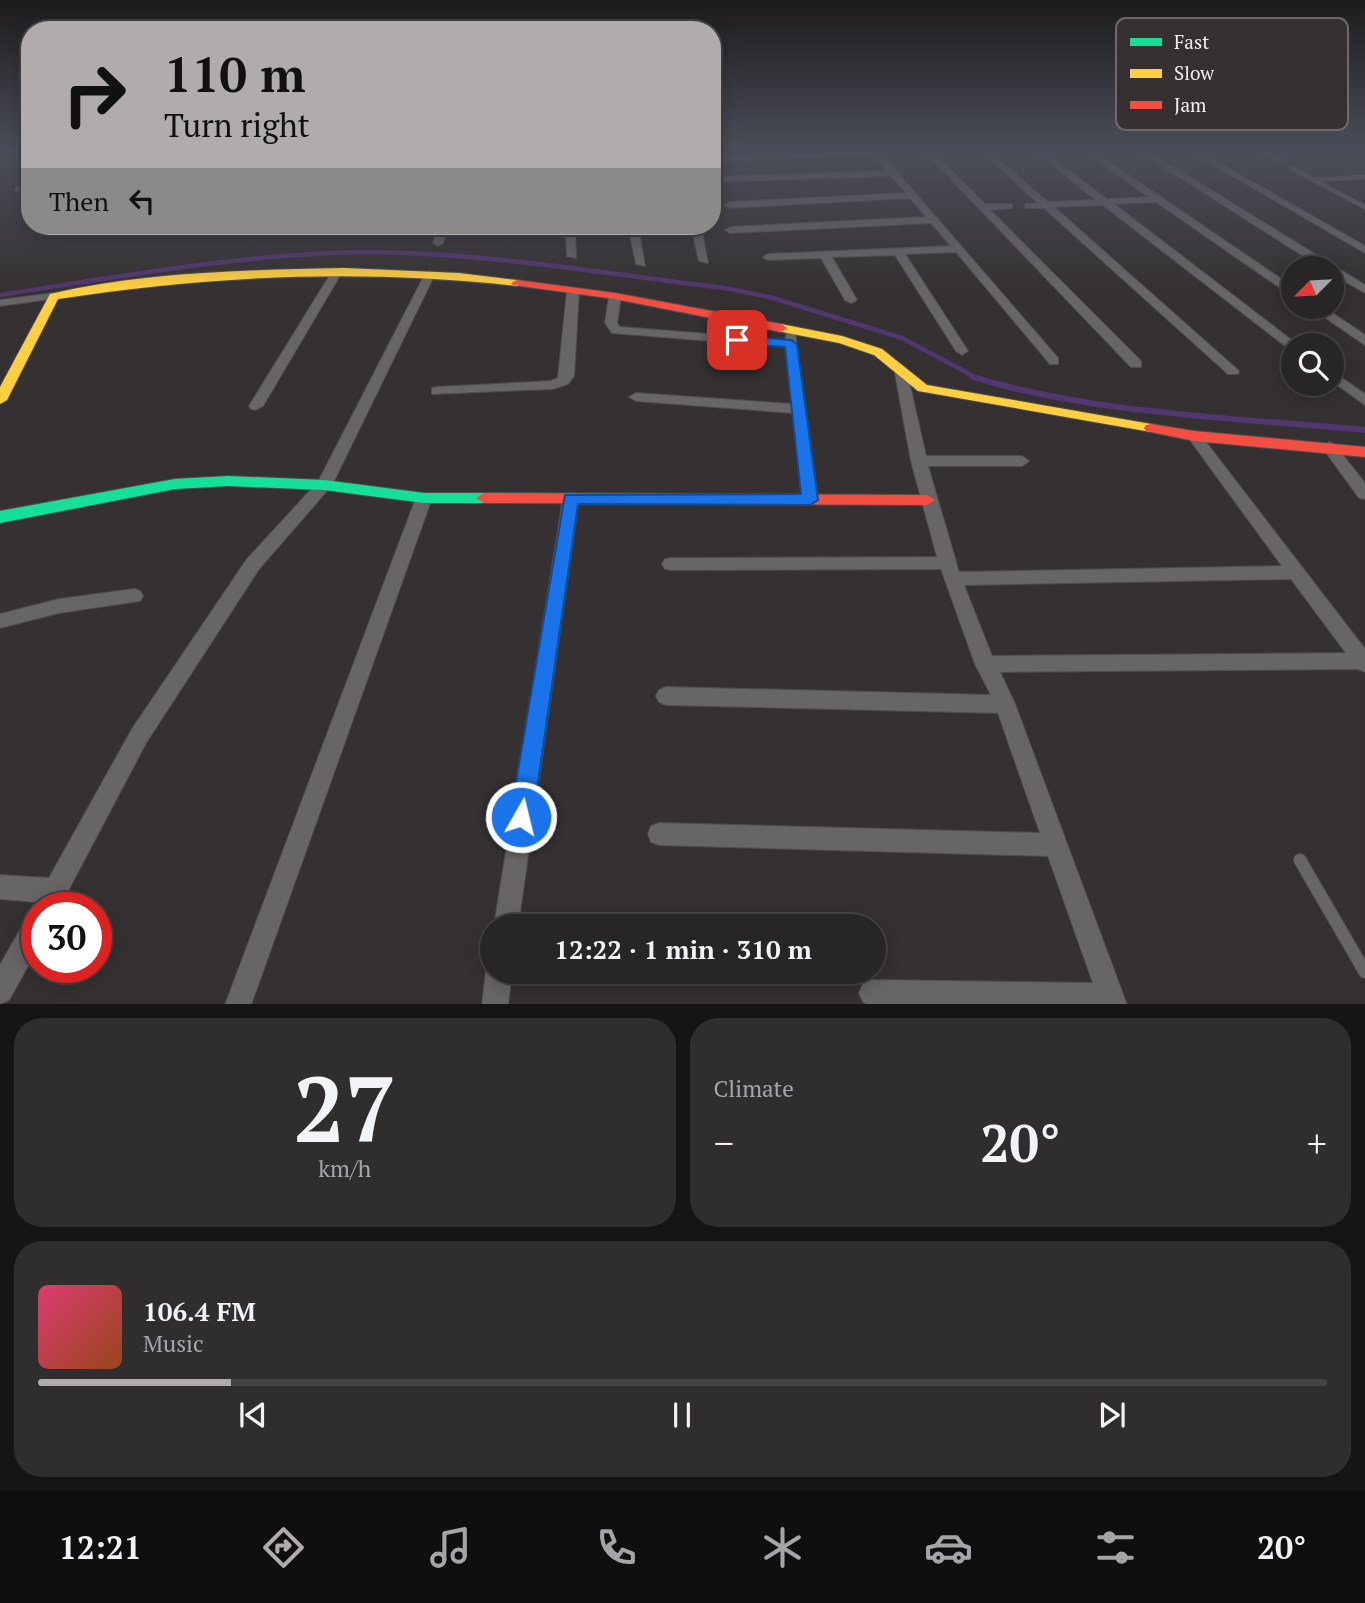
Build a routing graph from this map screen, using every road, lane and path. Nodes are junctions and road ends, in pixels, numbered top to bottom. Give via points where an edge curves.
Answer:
1 (879, 197) edge
2 (915, 197) edge
3 (973, 197) edge
4 (1039, 197) edge
5 (1098, 197) edge
6 (1155, 197) edge
7 (1216, 197) edge
8 (1273, 197) edge
9 (1346, 197) edge
10 (1158, 199) junction
11 (1105, 202) junction
12 (1047, 204) junction
13 (729, 205) dead end
14 (1009, 206) dead end
15 (1028, 206) dead end
16 (983, 207) junction
17 (1365, 207) edge
18 (934, 220) junction
19 (730, 230) dead end
20 (441, 235) edge
21 (571, 235) edge
22 (635, 235) edge
23 (697, 235) edge
24 (438, 243) dead end
25 (959, 249) junction
26 (1365, 250) edge
27 (898, 252) junction
28 (825, 255) junction
29 (572, 256) dead end
30 (1312, 256) edge
31 (768, 257) dead end
32 (704, 261) dead end
33 (641, 264) dead end
34 (337, 272) junction
35 (429, 274) junction
36 (1344, 276) edge
37 (1281, 284) edge
38 (1365, 290) edge
39 (573, 291) junction
40 (54, 296) junction
41 (615, 296) junction
42 (850, 300) dead end
43 (0, 303) edge
44 (1333, 319) edge
45 (791, 336) junction
46 (1281, 337) edge
47 (1365, 341) edge
48 (962, 351) dead end
49 (1054, 361) dead end
50 (1136, 364) dead end
51 (900, 368) junction
52 (1233, 371) dead end
53 (5, 380) edge
54 (1344, 384) edge
55 (437, 391) dead end
56 (636, 397) dead end
57 (0, 400) edge
58 (1365, 401) edge
59 (256, 406) dead end
60 (799, 409) junction
61 (1194, 436) junction
62 (1329, 447) junction
63 (1365, 452) edge
64 (918, 461) junction
65 (1022, 461) dead end
66 (324, 485) junction
67 (1365, 494) edge
68 (424, 498) junction
69 (571, 499) junction
70 (810, 500) junction
71 (927, 500) junction
72 (0, 517) edge
73 (671, 564) dead end
74 (952, 571) junction
75 (1297, 572) junction
76 (134, 596) dead end
77 (0, 621) edge
78 (1364, 663) edge
79 (985, 664) junction
80 (666, 696) dead end
81 (1005, 704) junction
82 (659, 834) dead end
83 (1054, 845) junction
84 (1300, 860) dead end
85 (0, 887) edge
86 (21, 892) edge
87 (55, 892) edge
88 (508, 914) edge
89 (21, 954) edge
90 (1365, 972) edge
91 (497, 984) edge
92 (0, 991) edge
93 (872, 993) dead end
94 (1113, 1001) edge
95 (238, 1004) edge
96 (495, 1004) edge

1 - 13 street
2 - 18 street
3 - 16 street
4 - 12 street
5 - 11 street
6 - 10 street
7 - 30 street
8 - 26 street
9 - 17 lane
10 - 11 street
10 - 37 street
11 - 12 street
11 - 46 street
12 - 15 street
12 - 52 street
14 - 16 street
16 - 50 street
18 - 19 street
18 - 25 street
20 - 24 street
21 - 29 street
22 - 33 street
23 - 32 street
25 - 27 street
25 - 49 street
27 - 28 street
27 - 48 street
28 - 31 street
28 - 42 street
34 - 35 street
34 - 40 street via 194,275
34 - 59 street
35 - 39 street via 504,279
35 - 66 street
36 - 38 street
39 - 41 street
39 - 55 street via 563,382
40 - 43 street
40 - 53 street
41 - 45 street
41 - 45 street via 611,323 615,330
44 - 47 street
45 - 51 street via 842,340 878,352
45 - 60 street
51 - 61 street via 923,388
51 - 64 street
53 - 57 street
54 - 58 street
56 - 60 street
60 - 70 street
61 - 62 street
61 - 75 street
62 - 63 street
62 - 67 street
64 - 65 street
64 - 71 street
66 - 68 street
66 - 72 street via 175,484
66 - 87 street via 253,564 139,736
68 - 69 street
68 - 95 street
69 - 70 street
69 - 88 street
70 - 71 street
71 - 74 street
73 - 74 street
74 - 75 street
74 - 79 street
75 - 78 street
76 - 77 street via 101,598
78 - 79 street
79 - 81 street
80 - 81 street
81 - 83 street
82 - 83 street
83 - 94 street
84 - 90 lane
85 - 86 street
89 - 92 street
91 - 96 street
93 - 94 street

